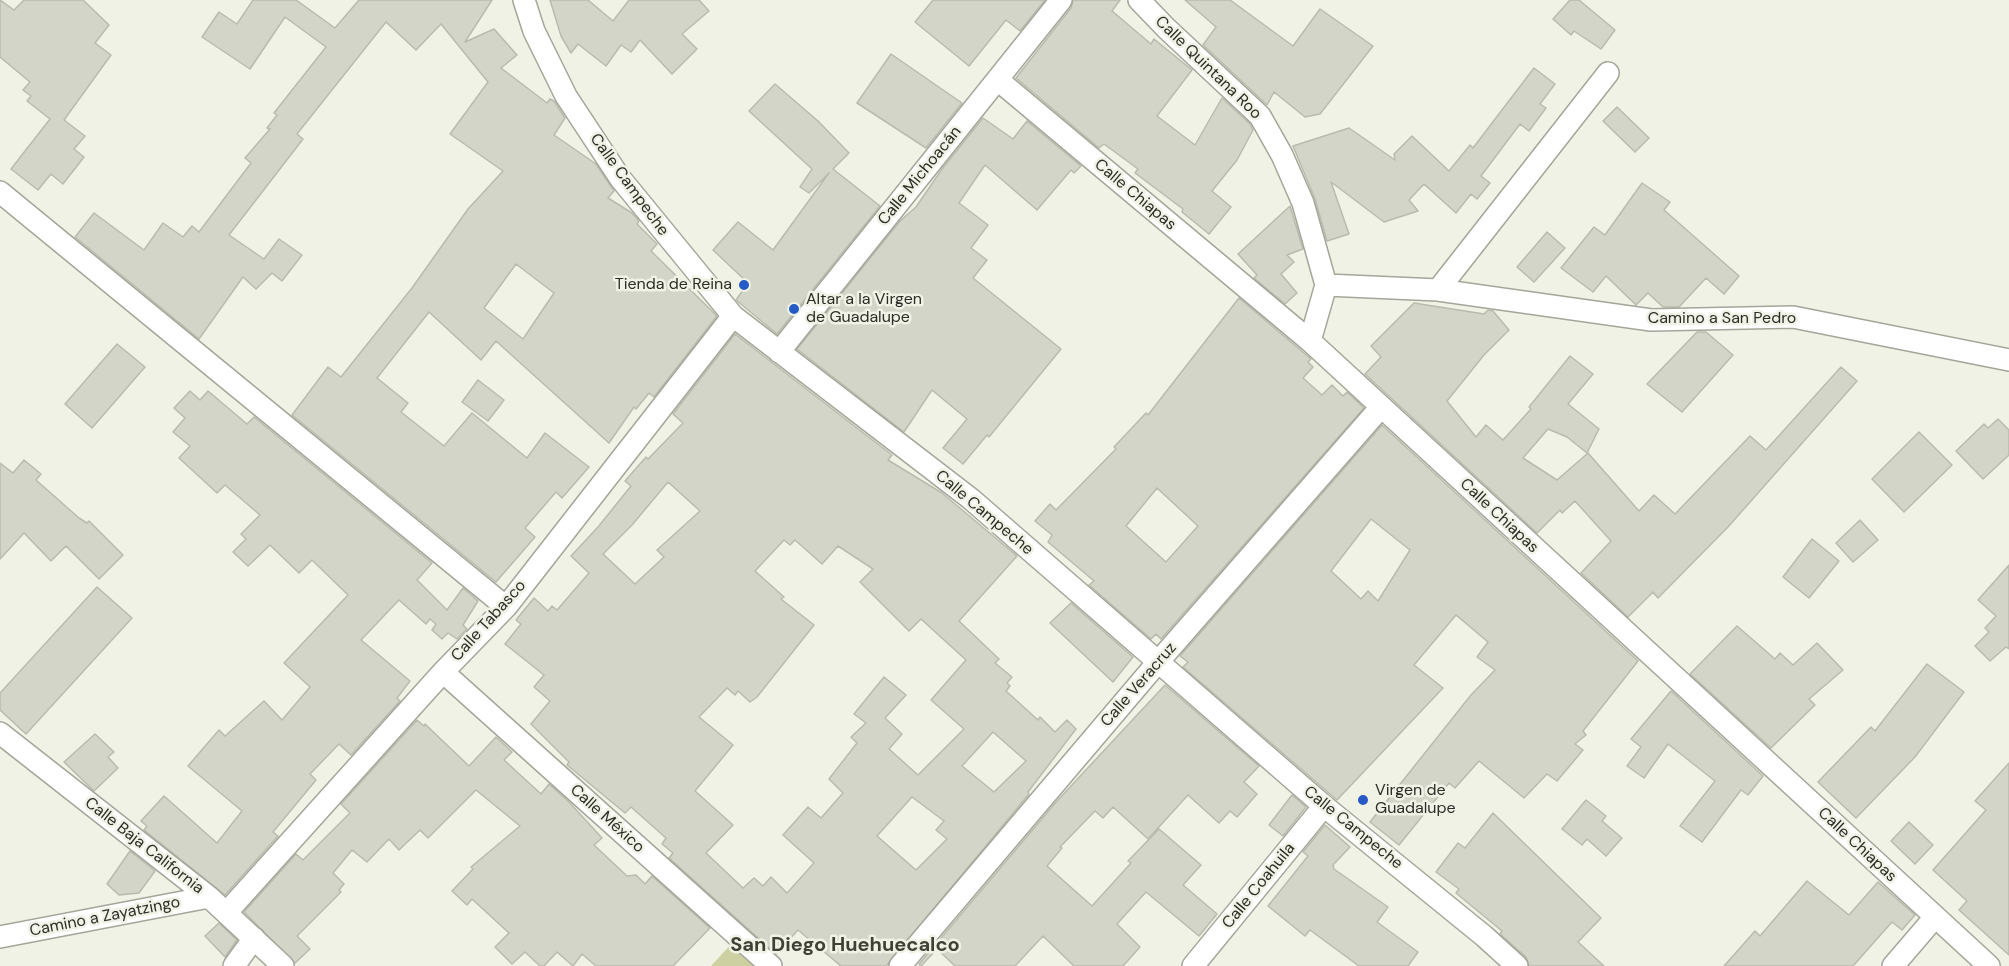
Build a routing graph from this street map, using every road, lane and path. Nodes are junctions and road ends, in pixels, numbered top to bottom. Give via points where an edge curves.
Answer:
1 (524, 0) edge
2 (1061, 0) edge
3 (1140, 0) edge
4 (1608, 73) dead end
5 (998, 80) junction
6 (0, 192) edge
7 (1326, 285) junction
8 (1438, 290) junction
9 (733, 316) junction
10 (1310, 342) junction
11 (779, 352) junction
12 (2009, 360) edge
13 (1381, 407) junction
14 (506, 607) junction
15 (1158, 662) junction
16 (443, 672) junction
17 (0, 733) edge
18 (1324, 806) junction
19 (209, 897) junction
20 (227, 912) junction
21 (1935, 917) junction
22 (0, 937) edge
23 (254, 938) junction
24 (234, 966) edge
25 (283, 966) edge
26 (771, 966) edge
27 (900, 966) edge
28 (1193, 966) edge
29 (1517, 966) edge
30 (1893, 966) edge
31 (1989, 966) edge

1 - 9 street, Calle Campeche via 534,31 566,96 620,178
2 - 5 street, Calle Michoacán
3 - 7 street, Calle Quintana Roo via 1260,116 1282,154 1303,204
4 - 8 street
5 - 10 street, Calle Chiapas
5 - 11 street, Calle Michoacán
6 - 14 street
7 - 8 street, Camino a San Pedro
7 - 10 street
8 - 12 street, Camino a San Pedro via 1651,320 1793,317
9 - 11 street, Calle Campeche
9 - 14 street, Calle Tabasco
10 - 13 street, Calle Chiapas
11 - 15 street, Calle Campeche via 970,499
13 - 15 street, Calle Veracruz
13 - 21 street, Calle Chiapas
14 - 16 street, Calle Tabasco
15 - 18 street, Calle Campeche
15 - 27 street, Calle Veracruz
16 - 20 street, Calle Tabasco
16 - 26 street, Calle México
17 - 19 street, Calle Baja California
18 - 28 street, Calle Coahuila
18 - 29 street, Calle Campeche
19 - 20 street, Calle Baja California
19 - 22 street, Camino a Zayatzingo
20 - 23 street, Calle Baja California
21 - 30 street
21 - 31 street, Calle Chiapas
23 - 24 street
23 - 25 street, Calle Baja California

